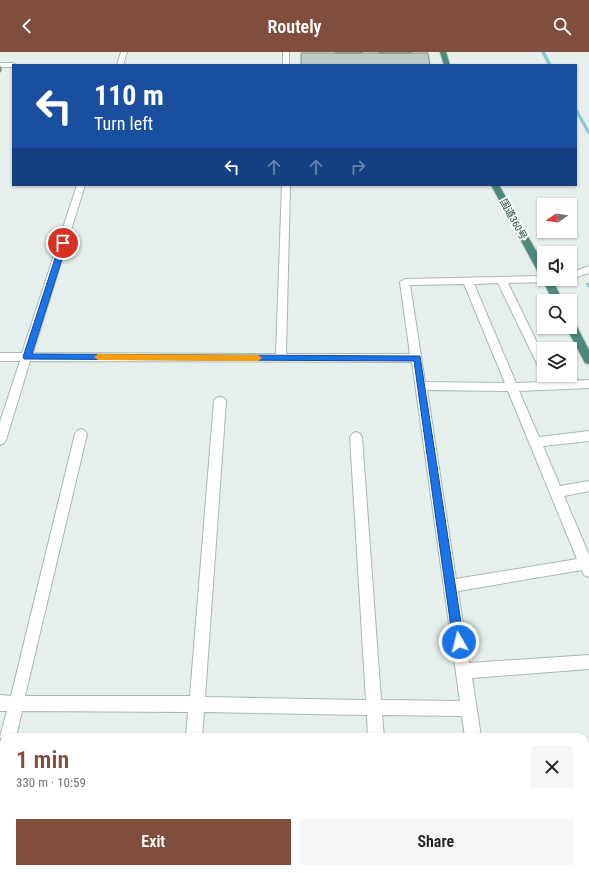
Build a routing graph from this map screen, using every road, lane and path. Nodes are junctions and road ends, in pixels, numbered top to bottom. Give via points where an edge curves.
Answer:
1 (124, 52) edge
2 (286, 52) edge
3 (443, 52) edge
4 (120, 64) edge
5 (286, 64) edge
6 (447, 64) edge
7 (0, 66) edge
8 (12, 66) edge
9 (81, 186) edge
10 (286, 186) edge
11 (496, 186) edge
12 (537, 260) edge
13 (589, 269) edge
14 (577, 274) edge
15 (537, 279) edge
16 (468, 281) junction
17 (502, 281) junction
18 (575, 334) edge
19 (537, 354) edge
20 (0, 357) edge
21 (27, 357) junction
22 (281, 358) junction
23 (417, 358) junction
24 (589, 360) edge
25 (550, 382) edge
26 (589, 384) edge
27 (422, 386) junction
28 (552, 386) junction
29 (512, 387) junction
30 (220, 401) dead end
31 (81, 434) dead end
32 (589, 436) edge
33 (356, 437) dead end
34 (0, 440) edge
35 (535, 442) junction
36 (589, 486) edge
37 (556, 492) junction
38 (588, 566) edge
39 (450, 586) junction
40 (589, 662) edge
41 (463, 671) junction
42 (0, 703) edge
43 (15, 703) junction
44 (196, 704) junction
45 (374, 707) junction
46 (469, 709) junction
47 (9, 733) edge
48 (194, 733) edge
49 (376, 733) edge
50 (472, 733) edge

1 - 4 street
2 - 5 street
3 - 6 highway
7 - 8 street
9 - 21 street
10 - 22 street
11 - 12 highway, 国道360号
13 - 14 street
15 - 17 street
16 - 17 street
16 - 23 street via 405,282
16 - 29 street
17 - 19 street
18 - 24 highway
20 - 21 street
21 - 22 street
21 - 34 street
22 - 23 street
23 - 27 street
25 - 28 street
26 - 28 street
27 - 29 street
27 - 39 street
28 - 29 street
29 - 35 street
30 - 44 street
31 - 43 street
32 - 35 street
33 - 45 street
35 - 37 street
36 - 37 street
37 - 38 street
38 - 39 street
39 - 41 street
40 - 41 street
41 - 46 street
42 - 43 street
43 - 44 street
43 - 47 street
44 - 45 street
44 - 48 street
45 - 46 street
45 - 49 street
46 - 50 street

